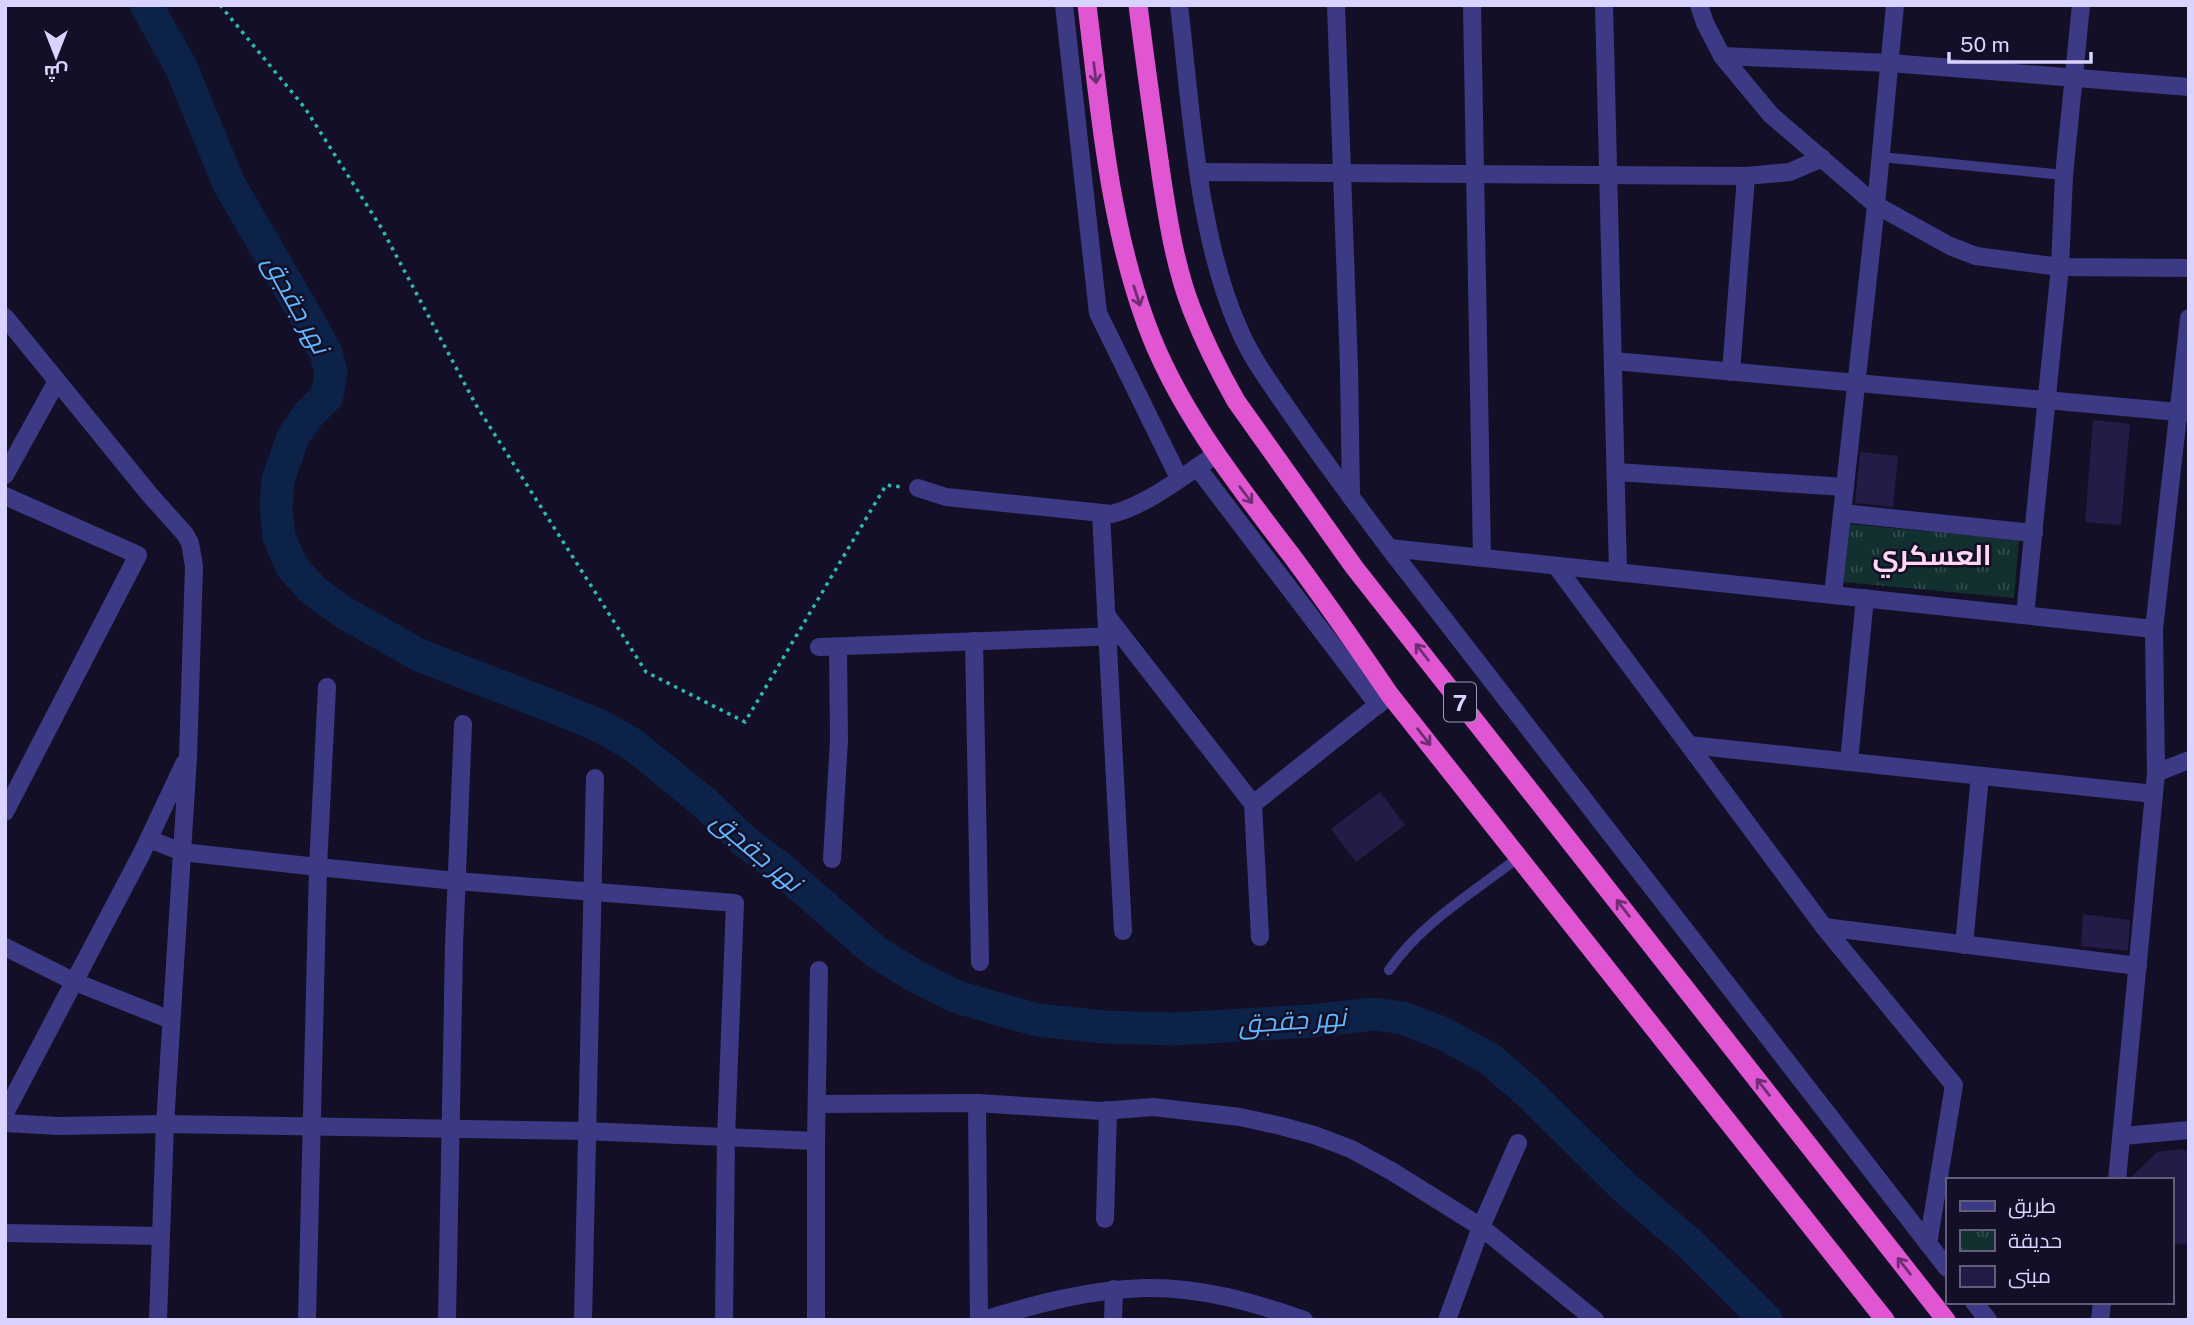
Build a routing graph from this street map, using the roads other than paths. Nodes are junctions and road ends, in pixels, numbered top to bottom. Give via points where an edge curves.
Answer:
1 (1064, 5) edge
2 (1087, 5) edge
3 (1138, 5) edge
4 (1179, 5) edge
5 (1336, 5) edge
6 (1472, 5) edge
7 (1604, 5) edge
8 (1699, 5) edge
9 (1895, 5) edge
10 (2081, 5) edge
11 (1722, 56) junction
12 (1890, 63) junction
13 (2074, 78) junction
14 (2189, 88) edge
15 (1822, 158) junction
16 (1881, 158) junction
17 (1199, 172) junction
18 (1342, 173) junction
19 (1474, 174) junction
20 (2064, 175) junction
21 (1608, 176) junction
22 (1746, 176) junction
23 (1876, 205) junction
24 (2060, 267) junction
25 (2189, 268) edge
26 (5, 317) edge
27 (2189, 318) edge
28 (1614, 361) junction
29 (1731, 372) junction
30 (57, 381) junction
31 (1857, 384) junction
32 (2047, 400) junction
33 (2183, 412) edge
34 (1217, 454) junction
35 (1197, 467) junction
36 (1616, 472) junction
37 (5, 475) edge
38 (1179, 478) junction
39 (1845, 487) junction
40 (918, 488) road end
41 (5, 496) edge
42 (1351, 497) junction
43 (1842, 513) junction
44 (1101, 514) junction
45 (2034, 533) junction
46 (1389, 548) junction
47 (1482, 558) junction
48 (1556, 566) junction
49 (1618, 572) junction
50 (1833, 595) junction
51 (1865, 598) junction
52 (2025, 615) junction
53 (2154, 629) junction
54 (1115, 636) junction
55 (974, 642) junction
56 (838, 646) junction
57 (819, 647) dead end
58 (327, 687) dead end
59 (1384, 700) junction
60 (463, 724) dead end
61 (1689, 745) junction
62 (188, 757) junction
63 (2189, 760) edge
64 (1849, 761) junction
65 (2156, 773) junction
66 (1980, 776) junction
67 (594, 778) dead end
68 (2154, 794) junction
69 (1253, 804) junction
70 (5, 812) edge
71 (149, 839) junction
72 (182, 852) junction
73 (1519, 858) junction
74 (832, 859) dead end
75 (318, 867) junction
76 (456, 881) junction
77 (592, 891) junction
78 (1824, 928) junction
79 (1123, 931) dead end
80 (1260, 937) dead end
81 (1964, 945) junction
82 (5, 947) edge
83 (980, 962) dead end
84 (2138, 966) junction
85 (819, 970) dead end
86 (1389, 970) dead end
87 (75, 982) junction
88 (171, 1020) junction
89 (10, 1091) edge
90 (977, 1103) junction
91 (817, 1104) junction
92 (1108, 1110) junction
93 (5, 1113) edge
94 (5, 1123) edge
95 (165, 1124) junction
96 (312, 1126) junction
97 (450, 1128) junction
98 (586, 1130) junction
99 (2189, 1130) edge
100 (2123, 1136) junction
101 (726, 1137) junction
102 (816, 1141) junction
103 (1518, 1143) dead end
104 (2117, 1178) edge
105 (1105, 1219) dead end
106 (1482, 1227) junction
107 (5, 1233) edge
108 (161, 1236) junction
109 (1928, 1244) junction
110 (1946, 1267) edge
111 (1114, 1289) junction
112 (1976, 1304) edge
113 (158, 1320) edge
114 (307, 1320) edge
115 (447, 1320) edge
116 (583, 1320) edge
117 (724, 1320) edge
118 (816, 1320) edge
119 (981, 1320) edge
120 (1113, 1320) edge
121 (1304, 1320) edge
122 (1447, 1320) edge
123 (1595, 1320) edge
124 (1885, 1320) edge
125 (1946, 1320) edge
126 (1988, 1320) edge

1 - 38 street via 1098,313
2 -> 34 highway, 7 via 1112,192 1133,285 1161,357
125 -> 3 highway, 7 via 1354,567 1236,401 1205,340 1180,274
4 - 17 street
5 - 18 street
6 - 19 street
7 - 21 street
8 - 11 street
9 - 12 street
10 - 13 street
11 - 12 street
11 - 15 street via 1772,115
12 - 13 street
12 - 16 street
13 - 14 street
13 - 20 street
15 - 22 street via 1790,172
15 - 23 street
16 - 20 lane
16 - 23 street
17 - 18 street
17 - 42 street via 1219,272 1239,330 1272,387
18 - 19 street
18 - 42 street
19 - 21 street
19 - 47 street
20 - 24 street
21 - 22 street
21 - 28 street
22 - 29 street
23 - 24 street via 1976,256
23 - 31 street
24 - 25 street
24 - 32 street
26 - 30 street
27 - 33 street
28 - 29 street
28 - 36 street
29 - 31 street
30 - 37 street
30 - 62 street via 190,543 194,566
31 - 32 street
31 - 39 street
32 - 33 street
32 - 45 street
33 - 53 street
34 - 35 street
34 -> 59 highway, 7
35 - 38 street
35 - 59 street
36 - 39 street
36 - 49 street
38 - 44 street via 1123,511
39 - 43 street
40 - 44 street via 946,497
41 - 70 street via 138,555
42 - 46 street
43 - 45 street
43 - 50 street
44 - 54 street via 1106,615
45 - 52 street
46 - 47 street
46 - 109 street
47 - 48 street
48 - 49 street
48 - 61 street
49 - 50 street
50 - 51 street
51 - 52 street
51 - 64 street
52 - 53 street
53 - 65 street
54 - 55 street
54 - 69 street
54 - 79 street
55 - 56 street
55 - 83 street
56 - 57 street
56 - 74 street via 839,740
58 - 75 street
59 - 69 street
59 -> 73 highway, 7
60 - 76 street
61 - 64 street
61 - 78 street
62 - 71 street
62 - 72 street
63 - 65 street
64 - 66 street
65 - 68 street
66 - 68 street
66 - 81 street
67 - 77 street
68 - 84 street
69 - 80 street
71 - 72 street
71 - 87 street
72 - 75 street
72 - 88 street
73 - 86 lane via 1420,933
73 - 124 highway, 7
75 - 76 street
75 - 96 street
76 - 77 street
76 - 97 street
77 - 98 street
77 - 101 street via 735,903
78 - 81 street
78 - 109 street via 1954,1086
81 - 84 street
82 - 87 street
84 - 100 street
85 - 91 street
87 - 88 street
87 - 89 street
88 - 95 street
89 - 93 street
90 - 91 street
90 - 92 street
90 - 119 street
91 - 102 street
92 - 105 street
92 - 106 street via 1182,1109 1314,1135 1351,1149
94 - 95 street
95 - 96 street
95 - 108 street
96 - 97 street
96 - 114 street
97 - 98 street
97 - 115 street
98 - 101 street
98 - 116 street
99 - 100 street
100 - 104 street
101 - 102 street
101 - 117 street
102 - 118 street
103 - 106 street
106 - 122 street
106 - 123 street
107 - 108 street
108 - 113 street
109 - 110 street
111 - 119 street
111 - 120 street
111 - 121 street via 1206,1293
112 - 126 street

